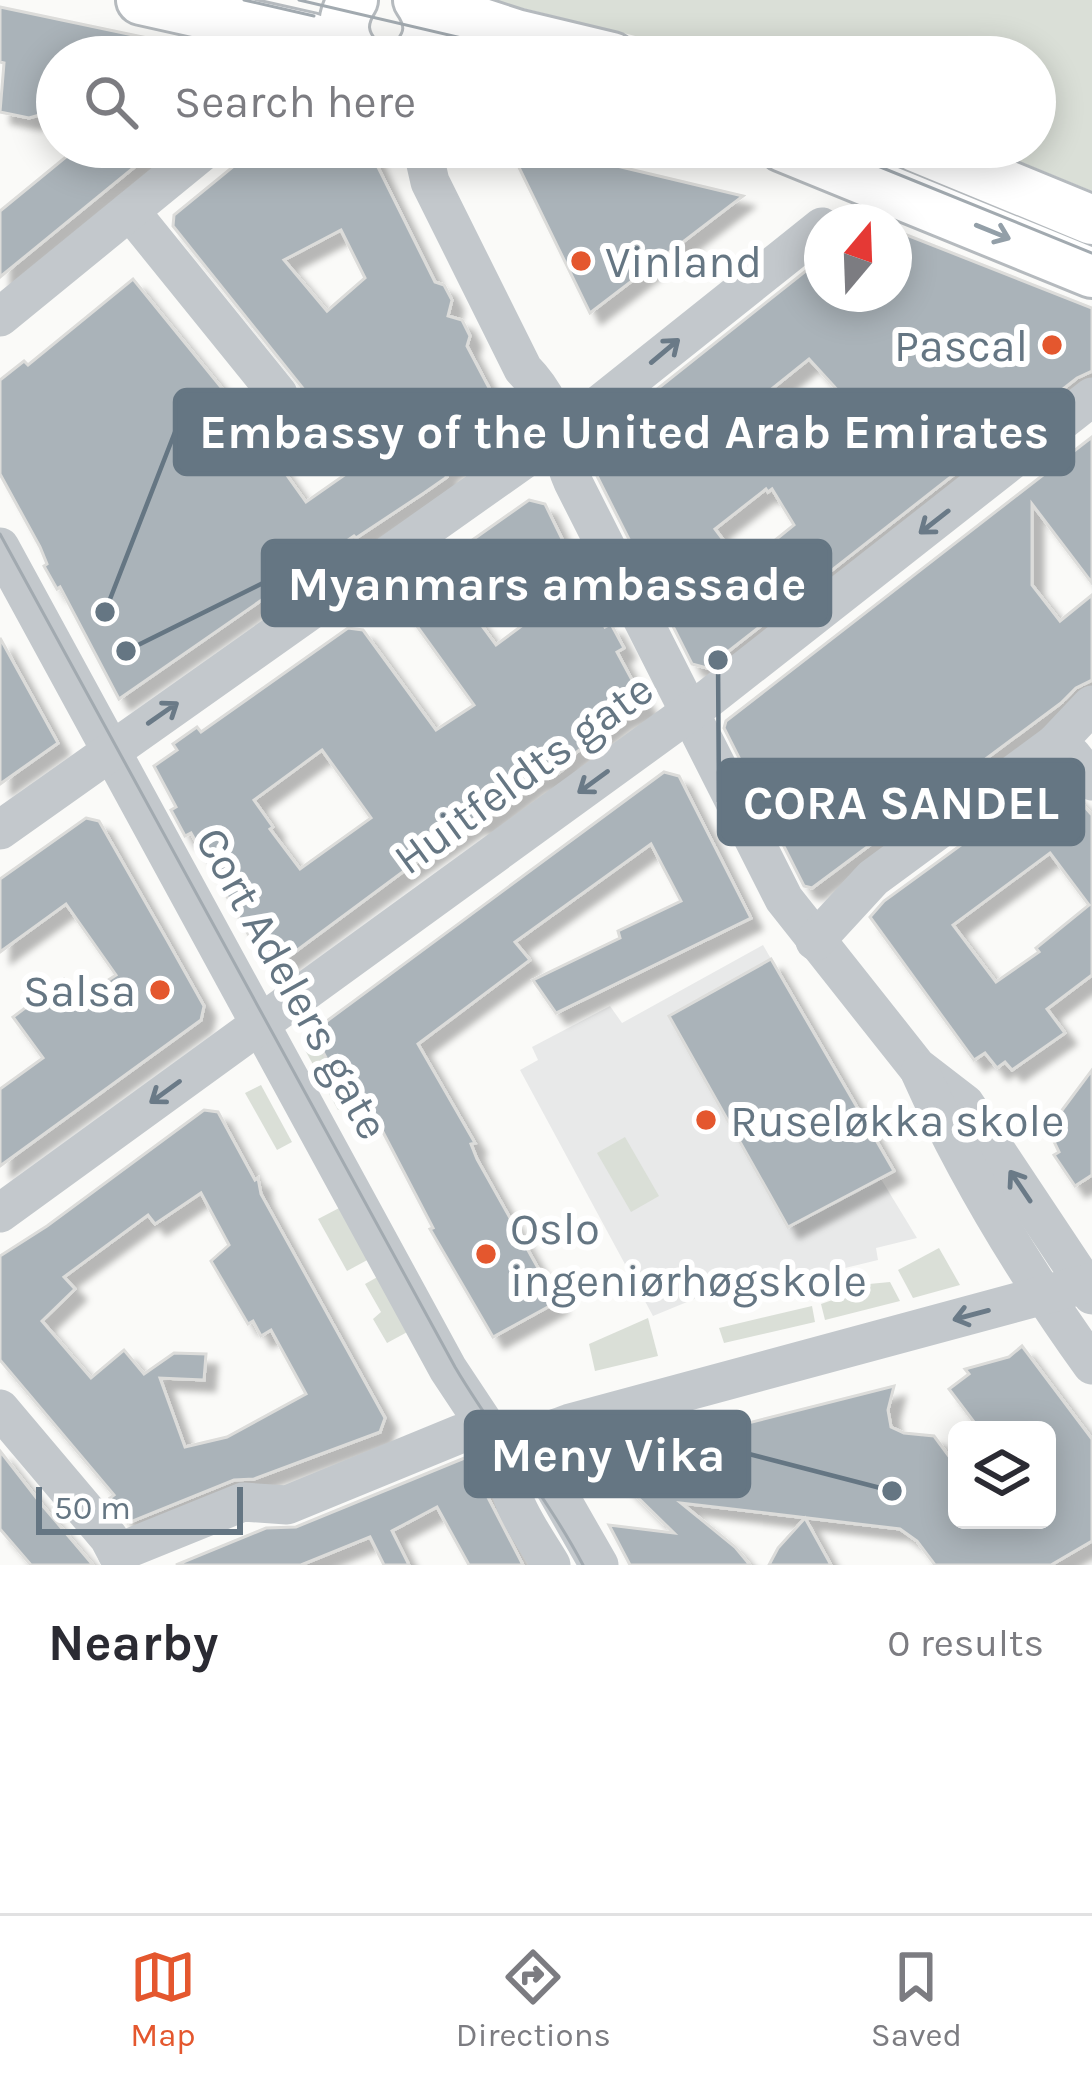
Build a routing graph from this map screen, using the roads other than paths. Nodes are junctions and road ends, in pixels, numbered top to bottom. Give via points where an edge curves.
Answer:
1 (141, 0) edge
2 (353, 0) edge
3 (420, 1) edge
4 (301, 36) edge
5 (348, 36) edge
6 (426, 36) edge
7 (524, 36) edge
8 (182, 168) edge
9 (427, 168) edge
10 (836, 168) edge
11 (966, 168) edge
12 (858, 177) junction
13 (845, 204) edge
14 (130, 211) junction
15 (1092, 220) edge
16 (804, 241) edge
17 (1092, 273) edge
18 (0, 317) edge
19 (278, 394) dead end
20 (1092, 398) edge
21 (556, 436) junction
22 (0, 547) edge
23 (688, 714) junction
24 (1077, 725) edge
25 (111, 750) junction
26 (1092, 781) edge
27 (0, 830) edge
28 (815, 941) junction
29 (260, 1023) junction
30 (917, 1067) junction
31 (0, 1213) edge
32 (1089, 1287) edge
33 (1043, 1295) junction
34 (1092, 1365) edge
35 (0, 1409) edge
36 (460, 1434) dead end
37 (519, 1451) junction
38 (116, 1559) edge
39 (551, 1565) edge
40 (599, 1565) edge

1 - 4 main road
2 - 5 main road
3 - 6 main road
3 - 7 main road
8 - 14 street
9 - 21 street via 523,369 526,401
10 - 12 main road
11 - 15 main road
12 - 13 street
12 -> 17 main road
14 - 18 street
14 - 19 street
21 -> 16 street
20 -> 23 street, Huitfeldts gate
21 - 23 street
25 -> 21 street
22 - 25 street, Cort Adelers gate
23 - 28 street via 763,863
23 -> 29 street, Huitfeldts gate
24 - 26 street via 1072,756
24 - 28 street via 873,878
25 - 27 street
25 - 29 street, Cort Adelers gate
28 - 30 street
29 -> 31 street, Huitfeldts gate
29 - 37 street, Cort Adelers gate via 448,1370
32 -> 30 street via 965,1103
30 - 33 street
32 - 33 street
33 - 34 street
33 -> 37 street via 570,1424
35 - 38 street via 109,1538
36 - 38 street via 286,1505 243,1502
37 - 39 street, Cort Adelers gate via 512,1493
37 - 40 street, Cort Adelers gate

